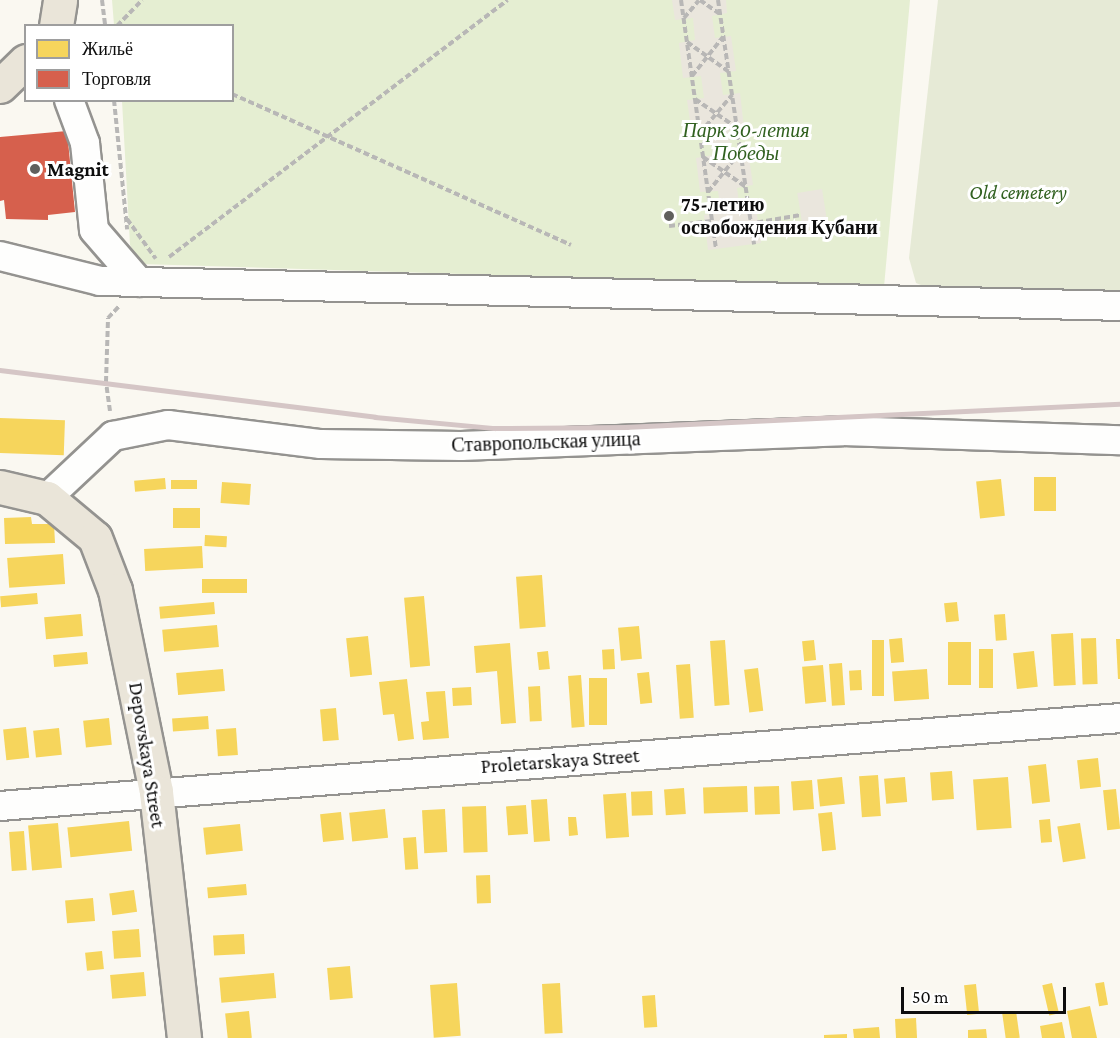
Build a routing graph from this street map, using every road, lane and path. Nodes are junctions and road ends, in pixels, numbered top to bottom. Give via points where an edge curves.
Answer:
1 (60, 0) edge
2 (102, 0) edge
3 (142, 0) edge
4 (507, 0) edge
5 (681, 0) edge
6 (699, 0) edge
7 (718, 0) edge
8 (720, 14) junction
9 (684, 19) junction
10 (56, 24) edge
11 (105, 24) edge
12 (119, 24) edge
13 (724, 37) junction
14 (687, 42) junction
15 (707, 57) junction
16 (24, 63) edge
17 (729, 72) junction
18 (692, 77) junction
19 (0, 86) edge
20 (732, 94) junction
21 (234, 95) edge
22 (695, 99) junction
23 (70, 102) edge
24 (114, 102) edge
25 (716, 114) junction
26 (737, 129) junction
27 (700, 134) junction
28 (327, 137) junction
29 (741, 152) junction
30 (703, 157) junction
31 (724, 172) junction
32 (746, 187) junction
33 (708, 192) junction
34 (801, 215) dead end
35 (127, 219) junction
36 (712, 220) junction
37 (751, 225) junction
38 (669, 226) dead end
39 (713, 230) junction
40 (754, 244) dead end
41 (571, 245) dead end
42 (716, 249) dead end
43 (0, 256) edge
44 (132, 274) junction
45 (1120, 306) edge
46 (113, 436) junction
47 (1120, 440) edge
48 (0, 487) edge
49 (47, 498) junction
50 (1120, 718) edge
51 (156, 792) junction
52 (0, 806) edge
53 (184, 1038) edge

1 - 10 main road
2 - 11 path
3 - 12 path
4 - 28 path
5 - 9 path
6 - 8 path
6 - 9 path
7 - 8 path
8 - 13 path
9 - 14 path
13 - 15 path
13 - 17 path
14 - 15 path
14 - 18 path
15 - 17 path
15 - 18 path
16 - 19 main road
17 - 20 path
18 - 22 path
20 - 25 path
20 - 26 path
21 - 28 path
22 - 25 path
22 - 27 path
23 - 44 street via 85,143 94,230
24 - 35 path
25 - 26 path
25 - 27 path
26 - 29 path
27 - 30 path
28 - 35 path via 160,264
28 - 41 path
29 - 31 path
29 - 32 path
30 - 31 path
30 - 33 path
31 - 32 path
31 - 33 path
32 - 37 path
33 - 36 path
34 - 37 path
35 - 44 path
36 - 38 path
36 - 39 path
37 - 39 path
37 - 40 path
39 - 42 path
43 - 44 street via 100,281
44 - 45 street
44 - 46 path via 108,318 106,382
46 - 47 street, Ставропольская улица via 168,425 321,444 460,446 843,431
46 - 49 street
48 - 49 main road
49 - 51 main road, Depovskaya Street via 95,538 116,590
50 - 51 street, Proletarskaya Street
51 - 52 street, Proletarskaya Street
51 - 53 main road, Depovskaya Street

